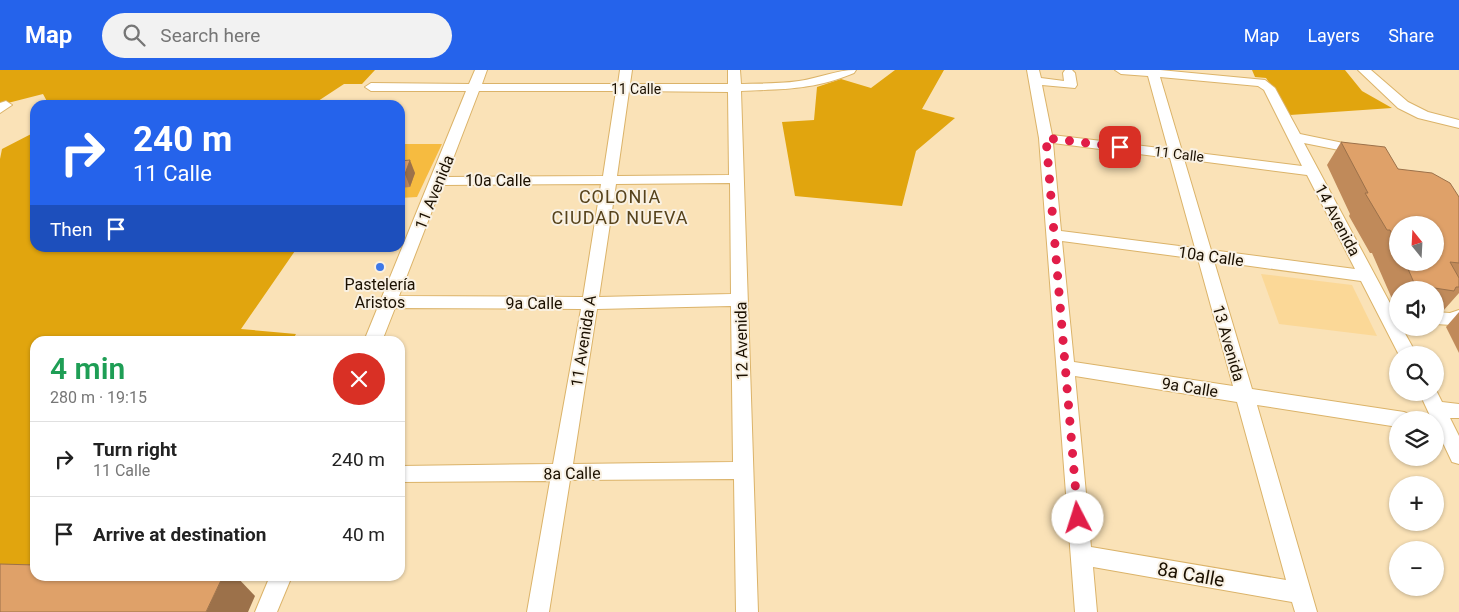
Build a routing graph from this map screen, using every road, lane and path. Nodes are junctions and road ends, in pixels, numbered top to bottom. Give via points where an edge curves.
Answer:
1 (482, 70) edge
2 (626, 70) edge
3 (734, 70) edge
4 (850, 70) edge
5 (1121, 70) edge
6 (1364, 70) edge
7 (1153, 73) junction
8 (1035, 76) edge
9 (371, 88) dead end
10 (734, 88) junction
11 (474, 89) junction
12 (623, 89) junction
13 (1073, 98) dead end
14 (1459, 124) edge
15 (1294, 137) junction
16 (1046, 138) junction
17 (1176, 154) junction
18 (1373, 163) edge
19 (1312, 171) junction
20 (737, 179) junction
21 (608, 180) junction
22 (439, 181) junction
23 (1054, 235) junction
24 (1204, 255) junction
25 (1367, 276) junction
26 (740, 300) junction
27 (388, 302) junction
28 (590, 303) junction
29 (1389, 308) edge
30 (1459, 316) edge
31 (1444, 319) edge
32 (376, 336) edge
33 (1066, 368) junction
34 (1244, 395) junction
35 (1459, 411) edge
36 (1444, 412) edge
37 (1389, 418) edge
38 (1444, 428) edge
39 (1459, 456) edge
40 (744, 470) junction
41 (562, 473) junction
42 (405, 474) edge
43 (1081, 555) junction
44 (278, 581) edge
45 (1303, 602) edge
46 (266, 612) edge
47 (538, 612) edge
48 (747, 612) edge
49 (1086, 612) edge

1 - 11 street, 11 Avenida
2 - 12 street, 11 Avenida A
3 - 10 street, 12 Avenida
4 - 10 street, 11 Calle via 826,80 798,85
5 - 7 street
6 - 14 street via 1402,105
7 - 15 street, 14 Avenida via 1267,85
7 - 17 street, 13 Avenida
8 - 13 street via 1070,79
8 - 16 street
9 - 11 street, 11 Calle
10 - 12 street, 11 Calle
10 - 20 street, 12 Avenida
11 - 12 street, 11 Calle
11 - 22 street, 11 Avenida
12 - 21 street, 11 Avenida A
15 - 18 street via 1343,147
15 - 19 street, 14 Avenida
16 - 17 street, 11 Calle
16 - 23 street
17 - 19 street, 11 Calle
17 - 24 street, 13 Avenida
19 - 25 street, 14 Avenida
20 - 21 street, 10a Calle
20 - 26 street, 12 Avenida
21 - 22 street, 10a Calle
21 - 28 street, 11 Avenida A
22 - 27 street, 11 Avenida
23 - 24 street, 10a Calle
23 - 33 street
24 - 25 street, 10a Calle
24 - 34 street, 13 Avenida
25 - 29 street, 14 Avenida
26 - 28 street, 9a Calle
26 - 40 street, 12 Avenida
27 - 28 street, 9a Calle
27 - 32 street, 11 Avenida
28 - 41 street, 11 Avenida A
30 - 31 street via 1452,320
33 - 34 street, 9a Calle
33 - 43 street
34 - 37 street, 9a Calle
34 - 45 street, 13 Avenida
35 - 36 street
38 - 39 street
40 - 41 street, 8a Calle
40 - 48 street, 12 Avenida
41 - 42 street, 8a Calle
41 - 47 street, 11 Avenida A
43 - 45 street, 8a Calle
43 - 49 street
44 - 46 street

